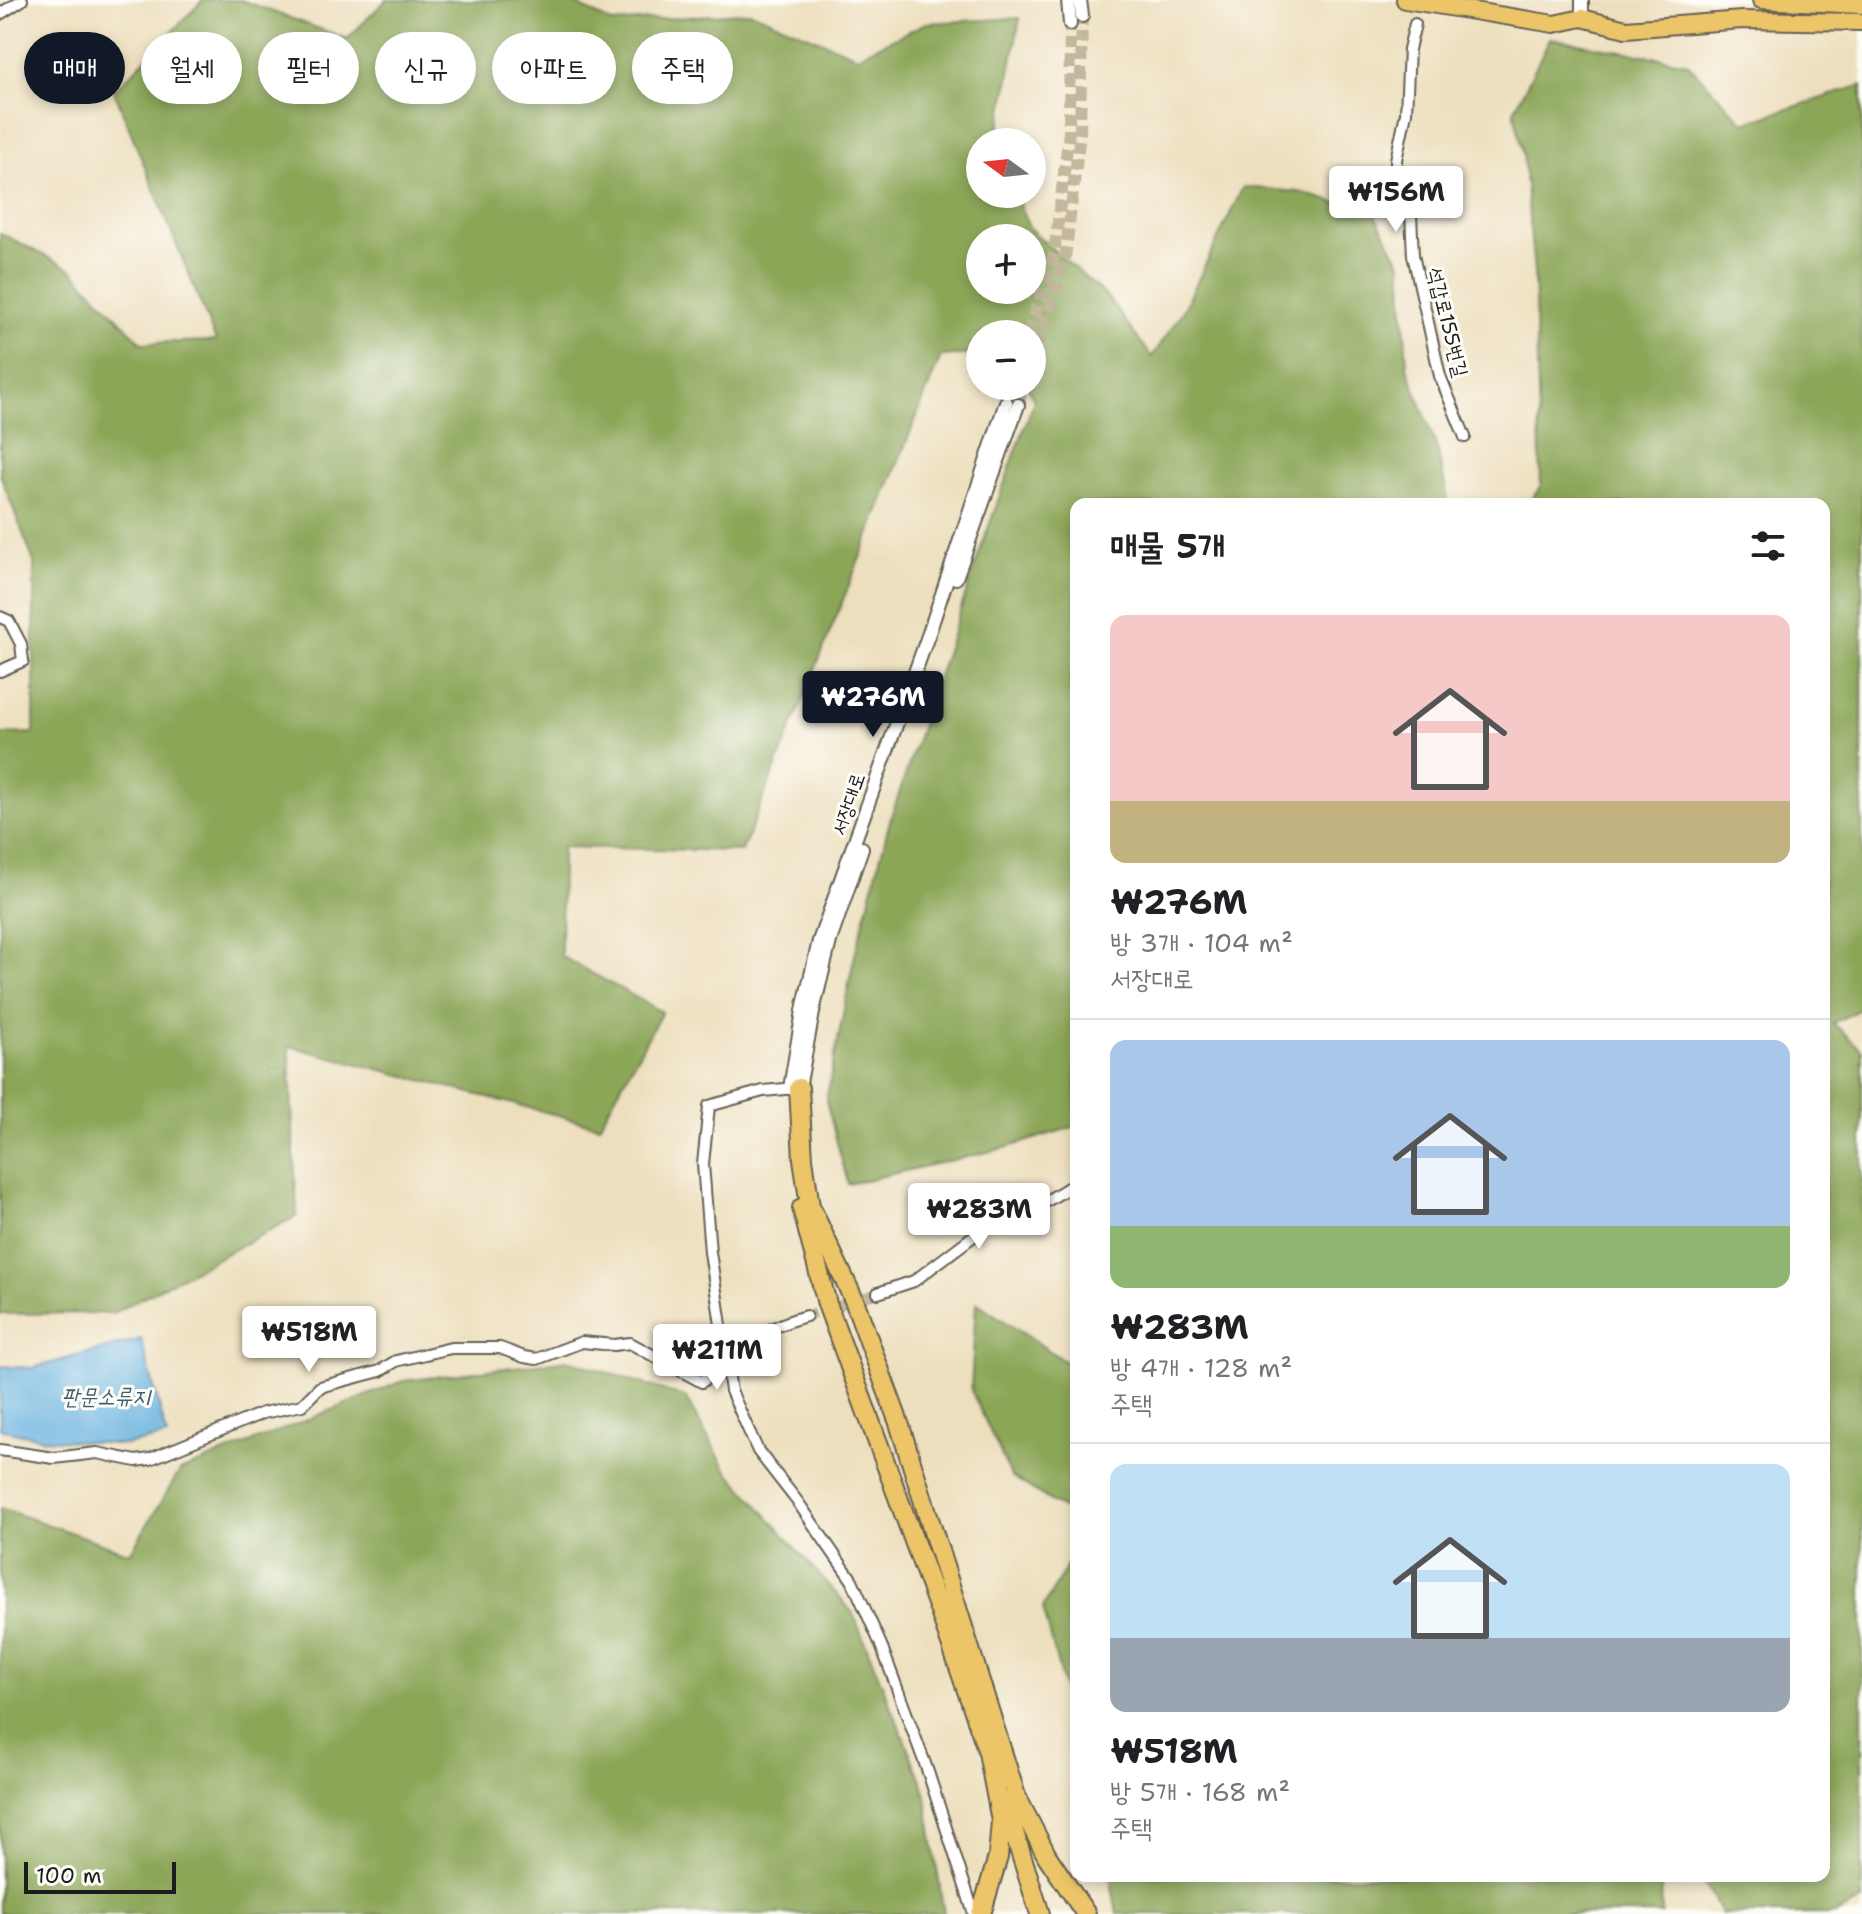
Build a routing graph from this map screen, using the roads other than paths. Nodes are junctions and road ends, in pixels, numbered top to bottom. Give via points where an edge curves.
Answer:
1 (22, 0) edge
2 (1068, 0) edge
3 (1080, 0) edge
4 (1405, 0) edge
5 (1582, 0) edge
6 (1761, 0) edge
7 (1862, 5) edge
8 (0, 14) edge
9 (1082, 16) tunnel mouth
10 (1582, 18) junction
11 (1862, 22) edge
12 (1070, 24) tunnel mouth
13 (1415, 24) dead end
14 (1012, 404) tunnel mouth
15 (1465, 437) dead end
16 (0, 617) edge
17 (0, 671) edge
18 (794, 1088) junction
19 (1070, 1187) edge
20 (878, 1293) tunnel mouth
21 (806, 1316) tunnel mouth
22 (725, 1359) junction
23 (0, 1450) edge
24 (988, 1752) junction
25 (1016, 1796) junction
26 (974, 1914) edge
27 (981, 1914) edge
28 (1040, 1914) edge
29 (1052, 1914) edge
30 (1086, 1914) edge

1 - 8 street
2 - 12 street
3 - 9 street
4 - 10 highway via 1554,24
5 - 10 street
6 - 7 highway
10 - 11 highway via 1626,29 1742,20
13 - 15 street, 석갑로155번길 via 1396,173 1411,215 1413,255 1440,376
14 - 18 street, 서장대로 via 830,941
16 - 17 street via 9,621 23,661
18 - 22 street via 709,1106 703,1164
18 - 24 highway via 802,1208 827,1304
18 - 25 highway via 810,1206 854,1300 899,1423
19 - 20 street via 1034,1209 996,1219 914,1281
21 - 22 street via 761,1333
22 - 23 street via 702,1382 630,1343 582,1342 537,1359 500,1348 451,1348 320,1387 302,1405 263,1413 150,1459 97,1453 54,1458
22 - 26 street via 731,1391 758,1451 852,1580 902,1700
24 - 27 highway via 1001,1821 998,1857
24 - 28 highway
25 - 29 highway
25 - 30 highway

